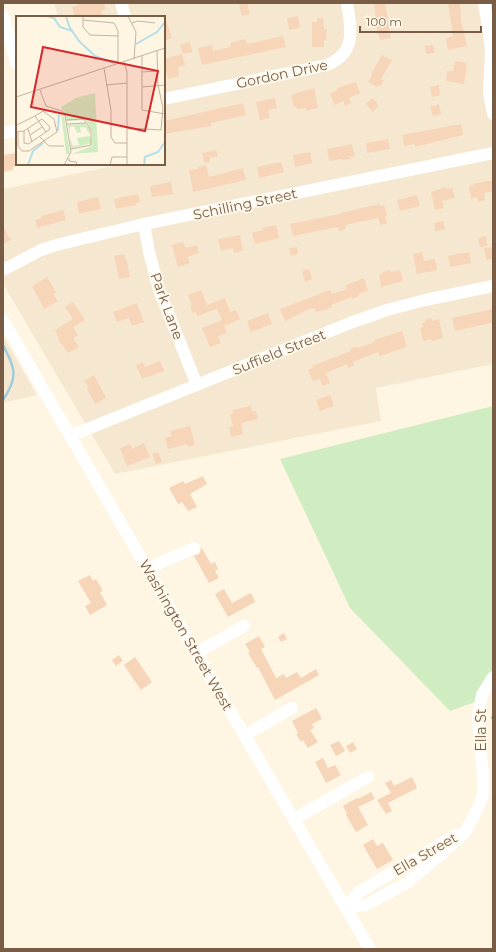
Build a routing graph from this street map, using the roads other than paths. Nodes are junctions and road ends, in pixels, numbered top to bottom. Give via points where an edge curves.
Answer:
1 (121, 3) edge
2 (347, 3) edge
3 (484, 3) edge
4 (3, 16) edge
5 (125, 16) edge
6 (16, 61) edge
7 (165, 99) edge
8 (493, 114) edge
9 (16, 131) edge
10 (3, 133) edge
11 (493, 153) edge
12 (144, 224) junction
13 (3, 270) edge
14 (493, 286) edge
15 (5, 326) edge
16 (197, 385) junction
17 (70, 436) junction
18 (194, 548) dead end
19 (151, 575) junction
20 (244, 626) dead end
21 (196, 653) junction
22 (493, 677) edge
23 (292, 708) dead end
24 (244, 736) junction
25 (368, 777) dead end
26 (294, 819) junction
27 (466, 831) junction
28 (407, 864) junction
29 (415, 876) junction
30 (346, 907) junction
31 (370, 949) edge

1 - 5 street
2 - 7 street, Gordon Drive via 351,27 349,46 337,61
3 - 8 street via 491,54 489,93
4 - 6 street
9 - 10 street
11 - 12 street, Schilling Street
12 - 13 street, Schilling Street via 41,250
12 - 16 street, Park Lane via 159,290
14 - 16 street, Suffield Street via 388,310
15 - 17 street, Washington Street West
16 - 17 street, Suffield Street
17 - 19 street, Washington Street West
18 - 19 street via 151,567
19 - 21 street, Washington Street West
20 - 21 street
21 - 24 street, Washington Street West
22 - 27 street, Ella St via 482,695 478,715 483,794
23 - 24 street
24 - 26 street, Washington Street West
25 - 26 street
26 - 30 street, Washington Street West
27 - 28 street, Ella Street
27 - 29 street, Ella Street
28 - 29 street
28 - 30 street, Ella Street via 359,892
29 - 30 street, Ella Street via 366,905
30 - 31 street, Washington Street West

